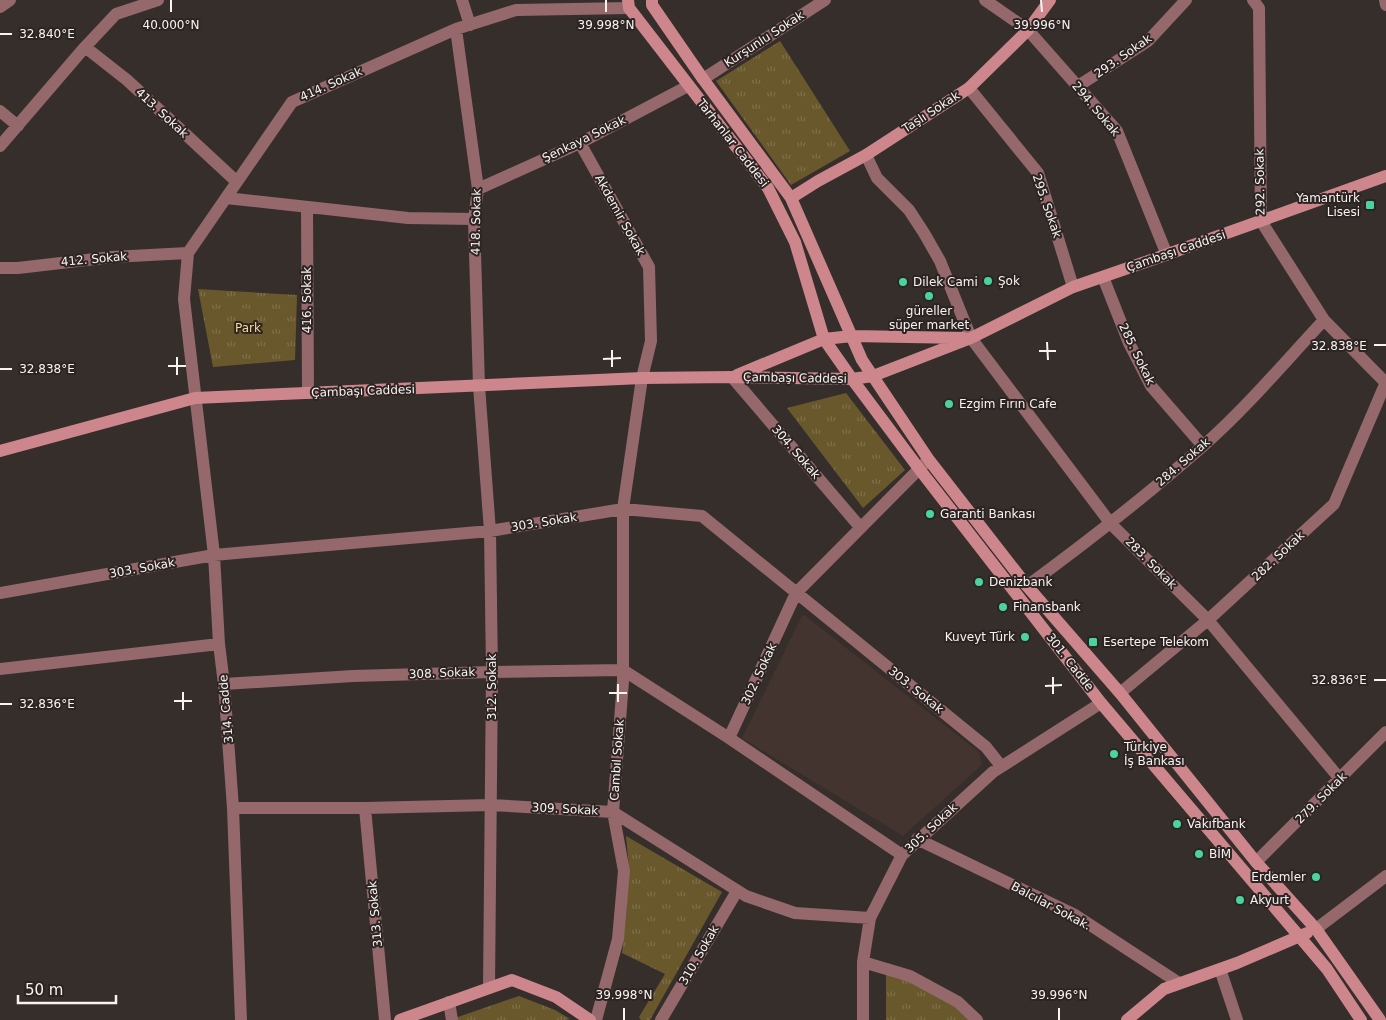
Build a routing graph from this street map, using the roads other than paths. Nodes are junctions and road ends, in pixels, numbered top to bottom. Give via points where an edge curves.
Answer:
1 (10, 0) edge
2 (158, 0) edge
3 (462, 0) edge
4 (652, 0) edge
5 (825, 0) edge
6 (985, 0) edge
7 (1050, 0) edge
8 (1186, 0) edge
9 (1253, 0) edge
10 (1385, 0) edge
11 (629, 4) edge
12 (1386, 5) edge
13 (0, 7) edge
14 (470, 25) junction
15 (456, 29) junction
16 (1028, 30) junction
17 (84, 47) junction
18 (703, 79) junction
19 (688, 86) junction
20 (1078, 86) junction
21 (969, 88) junction
22 (0, 111) edge
23 (18, 126) junction
24 (580, 143) junction
25 (0, 146) edge
26 (866, 155) junction
27 (1386, 176) edge
28 (237, 182) junction
29 (478, 189) junction
30 (226, 198) junction
31 (791, 198) junction
32 (306, 207) junction
33 (474, 219) junction
34 (1260, 221) junction
35 (188, 253) junction
36 (1167, 255) junction
37 (0, 268) edge
38 (1103, 277) junction
39 (1073, 287) junction
40 (1324, 320) junction
41 (852, 336) junction
42 (971, 338) junction
43 (824, 339) junction
44 (873, 376) junction
45 (732, 377) junction
46 (642, 378) junction
47 (852, 379) junction
48 (1386, 383) edge
49 (479, 386) junction
50 (308, 393) junction
51 (195, 398) junction
52 (1204, 446) junction
53 (0, 451) edge
54 (929, 460) junction
55 (920, 470) junction
56 (623, 509) junction
57 (1111, 524) junction
58 (860, 527) junction
59 (490, 531) junction
60 (214, 555) junction
61 (1027, 586) junction
62 (796, 593) junction
63 (0, 594) edge
64 (1208, 620) junction
65 (220, 644) junction
66 (0, 668) edge
67 (623, 670) junction
68 (492, 672) junction
69 (224, 684) junction
70 (1120, 693) junction
71 (1101, 703) junction
72 (1386, 732) edge
73 (729, 738) junction
74 (1001, 766) junction
75 (1340, 779) junction
76 (491, 805) junction
77 (233, 808) junction
78 (365, 808) junction
79 (613, 812) junction
80 (917, 839) junction
81 (902, 855) junction
82 (1256, 862) junction
83 (1386, 876) edge
84 (737, 891) junction
85 (870, 918) junction
86 (1316, 930) junction
87 (1300, 936) junction
88 (863, 962) junction
89 (1220, 969) junction
90 (1179, 983) junction
91 (489, 988) junction
92 (450, 1002) junction
93 (241, 1020) edge
94 (385, 1020) edge
95 (400, 1020) edge
96 (452, 1020) edge
97 (590, 1020) edge
98 (596, 1020) edge
99 (662, 1020) edge
100 (863, 1020) edge
101 (977, 1020) edge
102 (1127, 1020) edge
103 (1237, 1020) edge
104 (1361, 1020) edge
105 (1380, 1020) edge

1 - 13 street
2 - 17 street via 116,14
3 - 14 street
4 - 18 main road, Tarhanlar Caddesi via 652,5
5 - 18 street, Kurşunlu Sokak
6 - 16 street, 294. Sokak
7 - 16 main road, Taşlı Sokak
8 - 20 street, 293. Sokak via 1148,41
9 - 34 street, 292. Sokak via 1259,8
10 - 12 street
11 - 14 street, 414. Sokak via 516,10
11 - 19 main road, Tarhanlar Caddesi
14 - 15 street, 414. Sokak
15 - 28 street, 414. Sokak via 292,102
15 - 29 street, 418. Sokak
16 - 20 street, 294. Sokak
16 - 21 main road, Taşlı Sokak
17 - 23 street
17 - 28 street, 413. Sokak via 127,80
18 - 31 main road, Tarhanlar Caddesi
19 - 24 street, Şenkaya Sokak
19 - 43 main road, Tarhanlar Caddesi via 768,188 795,242
20 - 36 street, 294. Sokak via 1117,131
21 - 26 main road, Taşlı Sokak
21 - 39 street, 295. Sokak via 1038,173
22 - 23 street
23 - 25 street
24 - 29 street, Şenkaya Sokak
24 - 46 street, Akdemir Sokak via 649,267 651,341
26 - 31 main road, Taşlı Sokak
26 - 42 street, 283. Sokak via 878,178 909,210 924,233 940,261
27 - 34 main road, Çambaşı Caddesi
28 - 30 street, 414. Sokak
29 - 33 street, 418. Sokak
30 - 32 street
30 - 35 street, 414. Sokak
31 - 41 main road, Tarhanlar Caddesi
32 - 33 street via 408,218
32 - 50 street, 416. Sokak
33 - 49 street, 418. Sokak
34 - 36 main road, Çambaşı Caddesi
34 - 40 street, 292. Sokak
35 - 37 street, 412. Sokak
35 - 51 street, 414. Sokak via 184,299
36 - 38 main road, Çambaşı Caddesi
38 - 39 main road, Çambaşı Caddesi
38 - 52 street, 285. Sokak via 1129,343 1152,386
39 - 42 main road, Çambaşı Caddesi
40 - 48 street, 292. Sokak
40 - 52 street, 284. Sokak
41 - 42 main road, Çambaşı Caddesi
41 - 43 main road, Çambaşı Caddesi
41 - 44 main road, Tarhanlar Caddesi
42 - 44 main road, Çambaşı Caddesi
42 - 57 street, 283. Sokak
43 - 45 main road, Çambaşı Caddesi
43 - 47 main road, Tarhanlar Caddesi
44 - 47 main road, Çambaşı Caddesi
44 - 54 main road, 301. Cadde
45 - 46 main road, Çambaşı Caddesi
45 - 47 main road, Çambaşı Caddesi
45 - 58 street, 304. Sokak
46 - 49 main road, Çambaşı Caddesi
46 - 56 street, Cambıl Sokak
47 - 55 main road, 301. Cadde
48 - 64 street, 282. Sokak via 1334,504
49 - 50 main road, Çambaşı Caddesi
49 - 59 street, 312. Sokak
50 - 51 main road, Çambaşı Caddesi
51 - 53 main road, Çambaşı Caddesi
51 - 60 street, 314. Cadde
52 - 57 street, 284. Sokak
54 - 55 street, 302. Sokak
54 - 61 main road, 301. Cadde
55 - 58 street, 302. Sokak
55 - 71 main road, 301. Cadde
56 - 59 street, 303. Sokak
56 - 62 street, 303. Sokak via 702,516
56 - 67 street, Cambıl Sokak
57 - 61 street, 284. Sokak
57 - 64 street, 283. Sokak
58 - 62 street, 302. Sokak
59 - 60 street, 303. Sokak
59 - 68 street, 312. Sokak
60 - 63 street, 303. Sokak
60 - 65 street, 314. Cadde
61 - 70 main road, 301. Cadde
62 - 73 street, 302. Sokak
62 - 74 street, 303. Sokak via 986,747
64 - 70 street, 282. Sokak
64 - 75 street, 283. Sokak
65 - 66 street
65 - 69 street, 314. Cadde
67 - 68 street, 308. Sokak
67 - 73 street
67 - 79 street, Cambıl Sokak
68 - 69 street, 308. Sokak
68 - 76 street, 312. Sokak
69 - 77 street, 314. Cadde
70 - 82 main road, 301. Cadde
71 - 74 street, 305. Sokak
71 - 87 main road, 301. Cadde
72 - 75 street, 279. Sokak
73 - 81 street
74 - 80 street, 305. Sokak
75 - 82 street, 279. Sokak
76 - 78 street, 309. Sokak
76 - 79 street, 309. Sokak
76 - 91 street, 312. Sokak
77 - 78 street, 309. Sokak
77 - 93 street, 314. Cadde
78 - 94 street, 313. Sokak
79 - 84 street, 309. Sokak
79 - 98 street, Cambıl Sokak via 624,871 618,939
80 - 81 street, 305. Sokak
80 - 90 street, Balcılar Sokak. via 1075,916
81 - 85 street, 305. Sokak
82 - 86 main road, 301. Cadde
83 - 86 street
84 - 85 street, 309. Sokak via 795,913
84 - 99 street, 310. Sokak
85 - 88 street, 305. Sokak
86 - 87 main road
86 - 105 main road, 301. Cadde
87 - 89 main road
87 - 104 main road, 301. Cadde
88 - 100 street, 305. Sokak
88 - 101 street via 910,976 958,1002
89 - 90 main road
89 - 103 street
90 - 102 main road via 1164,989
91 - 92 main road
91 - 97 main road via 512,980 556,997
92 - 95 main road
92 - 96 street

